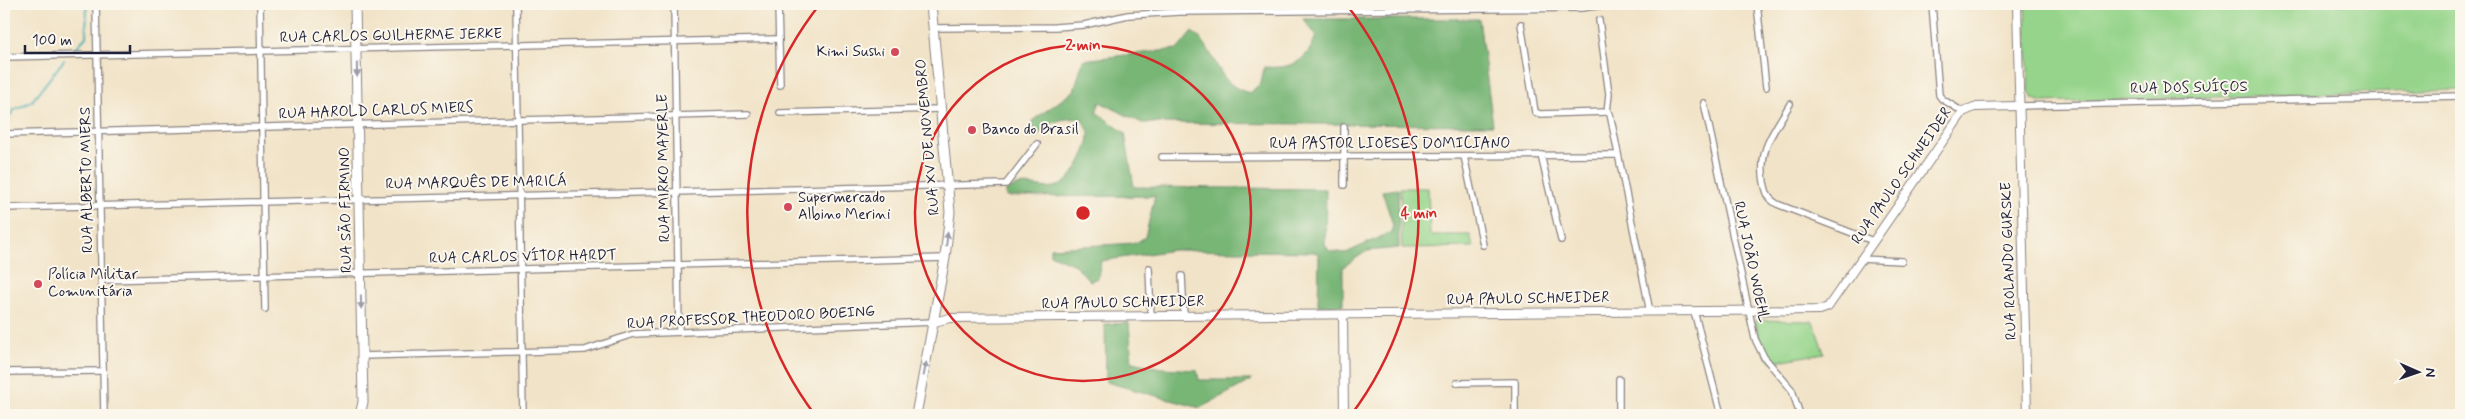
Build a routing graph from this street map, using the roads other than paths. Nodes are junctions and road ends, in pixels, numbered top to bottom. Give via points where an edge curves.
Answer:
1 (96, 4) edge
2 (260, 4) edge
3 (355, 4) edge
4 (516, 4) edge
5 (674, 4) edge
6 (778, 4) edge
7 (931, 4) edge
8 (1612, 4) edge
9 (1757, 4) edge
10 (1932, 4) edge
11 (2017, 4) edge
12 (1599, 20) dead end
13 (1521, 24) dead end
14 (933, 28) junction
15 (779, 39) junction
16 (675, 42) junction
17 (516, 45) junction
18 (356, 49) junction
19 (261, 51) junction
20 (97, 55) junction
21 (4, 58) edge
22 (780, 85) dead end
23 (1766, 88) dead end
24 (2461, 96) edge
25 (1704, 102) dead end
26 (1790, 104) dead end
27 (2019, 106) junction
28 (940, 109) junction
29 (1963, 112) junction
30 (780, 113) dead end
31 (1609, 113) junction
32 (748, 114) dead end
33 (676, 116) junction
34 (518, 120) junction
35 (358, 124) junction
36 (262, 127) junction
37 (1344, 127) dead end
38 (99, 131) junction
39 (4, 134) edge
40 (1037, 144) dead end
41 (1541, 155) junction
42 (1618, 155) junction
43 (1344, 156) junction
44 (1464, 156) junction
45 (1162, 157) dead end
46 (948, 184) junction
47 (1344, 185) dead end
48 (677, 191) junction
49 (519, 195) junction
50 (359, 199) junction
51 (263, 201) junction
52 (100, 205) junction
53 (4, 208) edge
54 (1561, 240) dead end
55 (1873, 241) junction
56 (1483, 245) dead end
57 (945, 258) junction
58 (1860, 259) junction
59 (1902, 261) dead end
60 (678, 265) junction
61 (1149, 268) dead end
62 (520, 269) junction
63 (361, 274) junction
64 (264, 276) junction
65 (1182, 276) dead end
66 (102, 280) junction
67 (265, 309) dead end
68 (1694, 311) junction
69 (1748, 311) junction
70 (1650, 312) junction
71 (1343, 315) junction
72 (1184, 316) junction
73 (1151, 317) junction
74 (934, 322) junction
75 (679, 332) junction
76 (522, 351) junction
77 (362, 356) junction
78 (103, 371) junction
79 (4, 372) edge
80 (1619, 379) dead end
81 (1457, 383) dead end
82 (104, 415) edge
83 (362, 415) edge
84 (523, 415) edge
85 (916, 415) edge
86 (1344, 415) edge
87 (1516, 415) edge
88 (1619, 415) edge
89 (1721, 415) edge
90 (1800, 415) edge
91 (2027, 415) edge

1 - 20 street, RUA ALBERTO MIERS
2 - 19 street
3 - 18 main road, RUA SÃO FIRMINO
4 - 17 street
5 - 16 street, RUA MIRKO MAYERLE
6 - 15 street
7 - 14 main road, RUA XV DE NOVEMBRO
8 - 14 street via 1582,8 1179,12 1055,27
9 - 23 street
10 - 29 street via 1939,95
11 - 27 street
12 - 31 street
13 - 31 street via 1535,112
14 - 28 main road, RUA XV DE NOVEMBRO
15 - 16 street, RUA CARLOS GUILHERME JERKE
15 - 22 street
16 - 17 street, RUA CARLOS GUILHERME JERKE
16 - 33 street, RUA MIRKO MAYERLE
17 - 18 street, RUA CARLOS GUILHERME JERKE
17 - 34 street
18 - 19 street, RUA CARLOS GUILHERME JERKE
18 -> 35 main road, RUA SÃO FIRMINO
19 - 20 street, RUA CARLOS GUILHERME JERKE
19 - 36 street
20 - 21 street, RUA CARLOS GUILHERME JERKE
20 - 38 street, RUA ALBERTO MIERS
24 - 27 street, RUA DOS SUÍÇOS
25 - 69 street, RUA JOÃO WOEHL
26 - 55 street via 1763,154 1762,167 1769,198
27 - 29 street, RUA PAULO SCHNEIDER via 1974,107
27 - 91 street, RUA ROLANDO GURSKE
28 - 30 street
28 - 46 main road, RUA XV DE NOVEMBRO
29 - 55 street, RUA PAULO SCHNEIDER
31 - 42 street
32 - 33 street, RUA HAROLD CARLOS MIERS
33 - 34 street, RUA HAROLD CARLOS MIERS
33 - 48 street, RUA MIRKO MAYERLE
34 - 35 street, RUA HAROLD CARLOS MIERS
34 - 49 street
35 - 36 street, RUA HAROLD CARLOS MIERS
35 - 50 main road, RUA SÃO FIRMINO
36 - 38 street, RUA HAROLD CARLOS MIERS
36 - 51 street
37 - 43 street
38 - 39 street, RUA HAROLD CARLOS MIERS
38 - 52 street, RUA ALBERTO MIERS
40 - 46 street, RUA MARQUÊS DE MARICÁ via 1006,184
41 - 42 street, RUA PASTOR LIOESES DOMICIANO
41 - 44 street, RUA PASTOR LIOESES DOMICIANO
41 - 54 street
42 - 70 street
43 - 44 street, RUA PASTOR LIOESES DOMICIANO
43 - 45 street, RUA PASTOR LIOESES DOMICIANO
43 - 47 street
44 - 56 street
46 - 48 street, RUA MARQUÊS DE MARICÁ
57 -> 46 main road, RUA XV DE NOVEMBRO via 950,212
48 - 49 street, RUA MARQUÊS DE MARICÁ
48 - 60 street, RUA MIRKO MAYERLE
49 - 50 street, RUA MARQUÊS DE MARICÁ
49 - 62 street
50 - 51 street, RUA MARQUÊS DE MARICÁ
50 - 63 main road, RUA SÃO FIRMINO
51 - 52 street, RUA MARQUÊS DE MARICÁ
51 - 64 street
52 - 53 street, RUA MARQUÊS DE MARICÁ
52 - 66 street, RUA ALBERTO MIERS
55 - 58 street, RUA PAULO SCHNEIDER
57 - 60 street, RUA CARLOS VÍTOR HARDT
57 - 74 main road, RUA XV DE NOVEMBRO
58 - 59 street
58 - 69 street, RUA PAULO SCHNEIDER via 1825,309
60 - 62 street, RUA CARLOS VÍTOR HARDT
60 - 75 street, RUA MIRKO MAYERLE
61 - 73 street
62 - 63 street, RUA CARLOS VÍTOR HARDT
62 - 76 street
63 - 64 street, RUA CARLOS VÍTOR HARDT
63 -> 77 main road, RUA SÃO FIRMINO
64 - 66 street, RUA CARLOS VÍTOR HARDT
64 - 67 street
65 - 72 street
66 - 78 street, RUA ALBERTO MIERS
68 - 69 street, RUA PAULO SCHNEIDER
68 - 70 street, RUA PAULO SCHNEIDER
68 - 89 street
69 - 90 street, RUA JOÃO WOEHL via 1760,351 1792,390
70 - 71 street, RUA PAULO SCHNEIDER
71 - 72 street, RUA PAULO SCHNEIDER
71 - 86 street
72 - 73 street, RUA PAULO SCHNEIDER
73 - 74 street, RUA PAULO SCHNEIDER via 950,318
74 - 75 street, RUA PROFESSOR THEODORO BOEING
85 -> 74 main road, RUA XV DE NOVEMBRO
75 - 76 street, RUA PROFESSOR THEODORO BOEING via 627,335 585,350
76 - 77 street, RUA PROFESSOR THEODORO BOEING
76 - 84 street
77 - 83 main road, RUA SÃO FIRMINO
78 - 79 street
78 - 82 street, RUA ALBERTO MIERS
80 - 88 street
81 - 87 street via 1515,382

